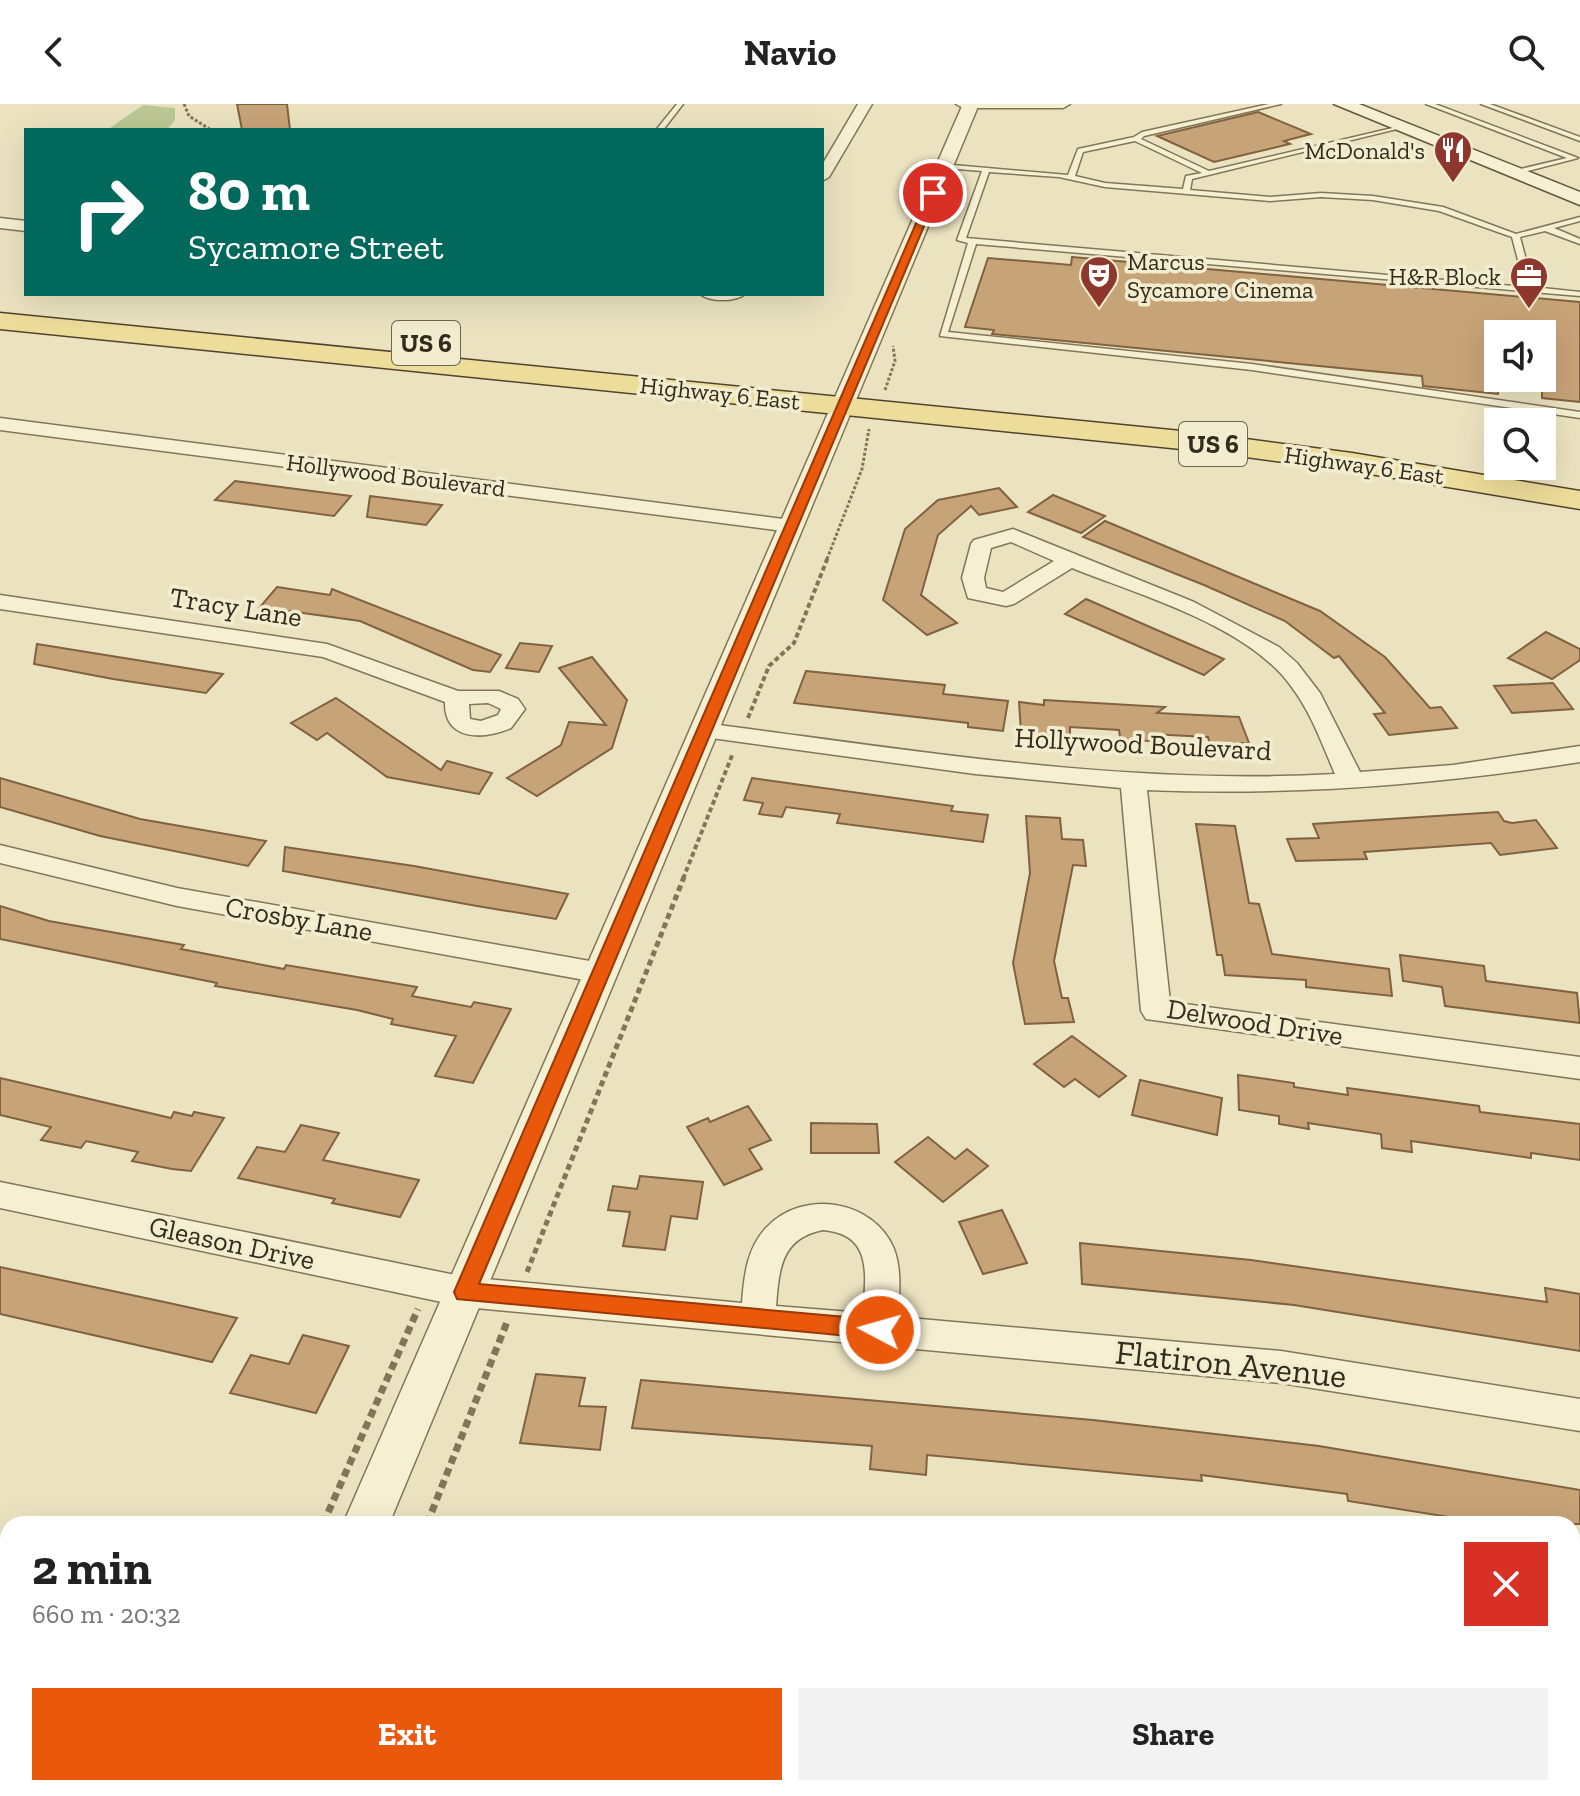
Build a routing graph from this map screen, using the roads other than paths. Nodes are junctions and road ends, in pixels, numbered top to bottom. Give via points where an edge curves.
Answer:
1 (680, 104) edge
2 (865, 104) edge
3 (963, 104) edge
4 (971, 104) edge
5 (1063, 104) edge
6 (1278, 104) edge
7 (1343, 104) edge
8 (1429, 104) edge
9 (1484, 104) edge
10 (1399, 127) junction
11 (661, 128) edge
12 (1136, 139) junction
13 (1580, 139) edge
14 (1577, 157) edge
15 (945, 166) junction
16 (986, 169) junction
17 (1208, 173) junction
18 (1515, 173) junction
19 (824, 174) edge
20 (1071, 178) junction
21 (1186, 192) junction
22 (1580, 199) edge
23 (1580, 219) edge
24 (0, 223) edge
25 (24, 226) edge
26 (1546, 228) junction
27 (1516, 236) junction
28 (973, 241) junction
29 (1580, 242) edge
30 (1530, 290) junction
31 (1580, 294) edge
32 (0, 300) edge
33 (0, 321) edge
34 (848, 394) junction
35 (1580, 415) edge
36 (0, 424) edge
37 (1484, 460) edge
38 (1556, 472) edge
39 (1580, 476) edge
40 (1580, 500) edge
41 (791, 526) junction
42 (1070, 560) dead end
43 (0, 602) edge
44 (456, 698) dead end
45 (704, 730) junction
46 (1580, 754) edge
47 (1133, 780) junction
48 (1351, 780) junction
49 (0, 854) edge
50 (601, 973) junction
51 (1580, 1068) edge
52 (0, 1195) edge
53 (465, 1292) junction
54 (758, 1318) junction
55 (880, 1330) junction
56 (1580, 1415) edge
57 (369, 1516) edge

1 - 11 lane
2 - 19 street
3 - 4 street
4 - 5 street
4 - 15 street
6 - 12 lane
7 - 10 main road
8 - 14 lane
9 - 13 lane
10 - 17 lane
10 - 18 main road
12 - 17 lane
12 - 20 lane via 1080,150
14 - 18 lane
15 - 16 lane
15 - 34 street
16 - 20 lane
16 - 28 lane via 961,240
17 - 21 lane via 1189,178
18 - 22 main road
20 - 21 lane
21 - 27 lane via 1270,199 1373,198 1440,209
23 - 26 lane
24 - 25 street
26 - 27 lane
26 - 29 lane
27 - 30 lane
28 - 30 lane
28 - 35 lane via 943,334 1252,367
30 - 31 lane
32 - 34 main road, Highway 6 East / US 6
33 - 34 main road, Highway 6 East / US 6
34 - 37 main road, Highway 6 East / US 6 via 1204,419
34 - 40 main road, Highway 6 East / US 6 via 1352,462
34 - 41 street
36 - 41 street, Hollywood Boulevard
38 - 39 main road
41 - 45 street
42 - 48 street via 1206,617 1269,651 1298,678
43 - 44 street, Tracy Lane via 327,651
45 - 47 street, Hollywood Boulevard
45 - 50 street
46 - 48 street, Hollywood Boulevard
47 - 48 street, Hollywood Boulevard
47 - 51 street, Delwood Drive via 1156,1011
49 - 50 street, Crosby Lane via 163,895
50 - 53 street
52 - 53 street, Gleason Drive
53 - 54 street, Flatiron Avenue
53 - 57 street
54 - 55 street, Flatiron Avenue
54 - 55 street via 766,1253 780,1232 805,1218 834,1217 861,1228 877,1249
55 - 56 street, Flatiron Avenue via 1281,1367

